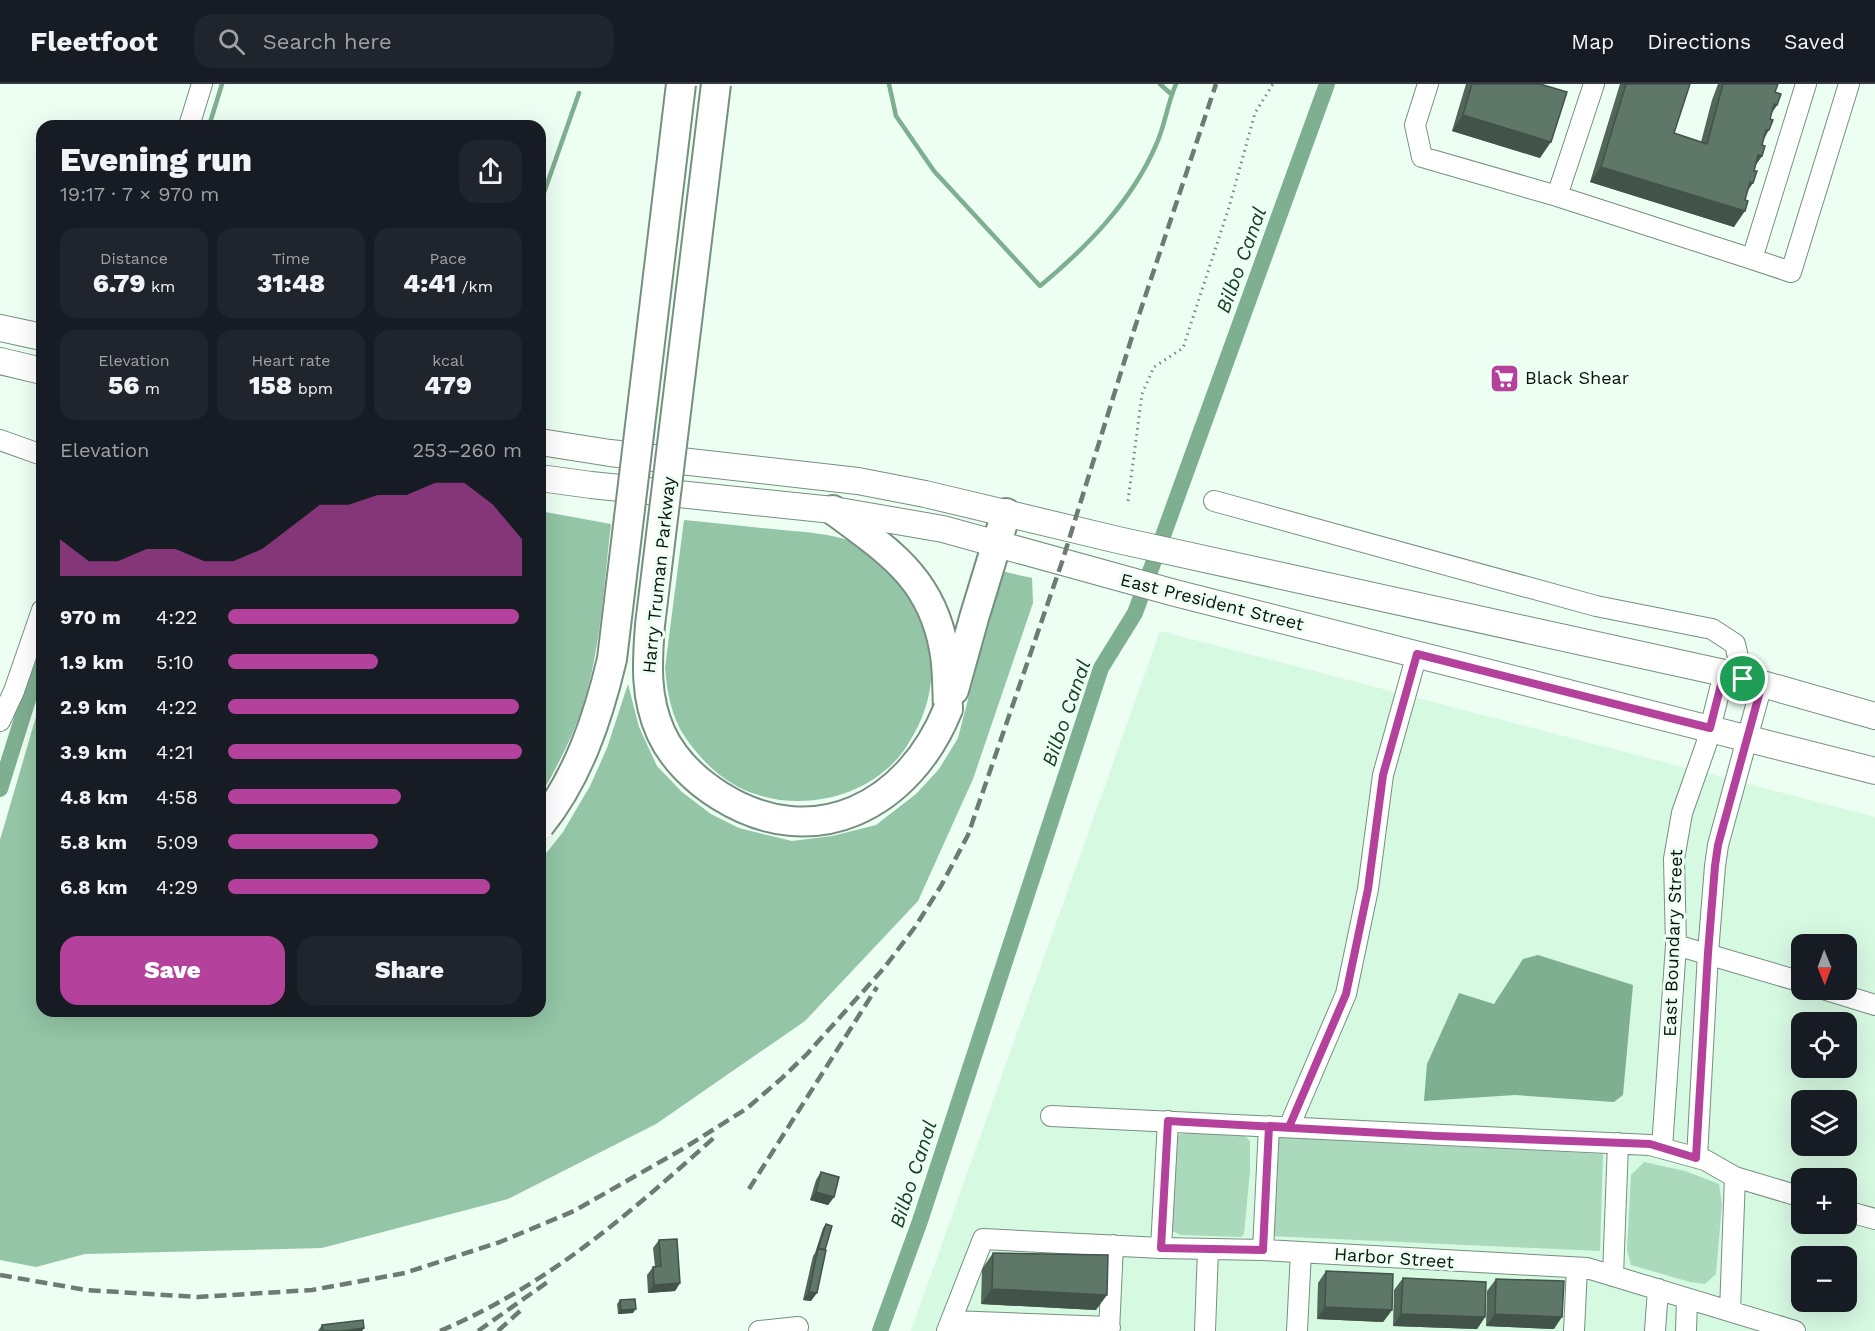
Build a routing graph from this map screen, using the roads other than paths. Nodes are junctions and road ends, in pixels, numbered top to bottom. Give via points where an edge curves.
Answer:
1 (201, 84) edge
2 (681, 84) edge
3 (716, 84) edge
4 (1428, 84) edge
5 (1594, 84) edge
6 (1806, 84) edge
7 (1849, 84) edge
8 (191, 120) edge
9 (1557, 195) junction
10 (1752, 259) junction
11 (0, 328) edge
12 (36, 336) edge
13 (0, 362) edge
14 (36, 370) edge
15 (0, 440) edge
16 (546, 443) edge
17 (36, 453) edge
18 (546, 479) edge
19 (1214, 501) dead end
20 (833, 510) junction
21 (1006, 513) junction
22 (996, 544) junction
23 (36, 630) edge
24 (1417, 654) junction
25 (1743, 679) junction
26 (948, 709) junction
27 (1875, 716) edge
28 (0, 721) edge
29 (1710, 728) junction
30 (1748, 738) junction
31 (1875, 771) edge
32 (546, 817) edge
33 (1676, 945) junction
34 (1708, 953) junction
35 (1791, 979) edge
36 (1857, 999) edge
37 (1875, 1005) edge
38 (1051, 1116) dead end
39 (1168, 1121) junction
40 (1269, 1126) junction
41 (1289, 1127) junction
42 (1618, 1143) junction
43 (1662, 1148) junction
44 (1696, 1158) junction
45 (1735, 1178) junction
46 (1791, 1194) edge
47 (1857, 1214) edge
48 (1875, 1219) edge
49 (1113, 1245) junction
50 (1161, 1248) junction
51 (1208, 1249) junction
52 (1263, 1250) junction
53 (1301, 1252) junction
54 (1577, 1268) junction
55 (1613, 1276) junction
56 (1658, 1290) junction
57 (1687, 1299) junction
58 (1730, 1311) junction
59 (949, 1326) edge
60 (798, 1327) dead end
61 (1110, 1329) edge
62 (759, 1331) edge
63 (1205, 1331) edge
64 (1297, 1331) edge
65 (1574, 1331) edge
66 (1655, 1331) edge
67 (1686, 1331) edge
68 (1795, 1331) edge

1 - 8 street
2 - 32 highway, Harry Truman Parkway, bridge via 612,660 585,746
3 - 26 highway, Harry Truman Parkway, bridge via 651,626 648,687 655,718 668,747 708,789 730,803 764,816 814,821 851,812 880,798 904,779 925,755
4 - 9 street via 1415,125 1422,157
5 - 9 street
6 - 10 street
7 - 10 street via 1791,272
9 - 10 street
11 - 12 main road
13 - 14 main road
15 - 17 street
16 - 21 main road, East President Street via 858,481
18 - 20 main road, East President Street
19 - 25 street via 1596,606 1712,629 1735,644
20 - 22 main road, East President Street
20 - 26 highway via 886,549 921,588 933,609 945,651
21 - 22 highway, Harry Truman Parkway
21 - 25 main road, East President Street
22 - 24 main road, East President Street
22 - 26 highway, Harry Truman Parkway
23 - 28 street
24 - 29 main road, East President Street
24 - 41 street via 1383,775 1368,889 1346,994
25 - 27 main road, East President Street
25 - 29 street, East Boundary Street
25 - 30 street, East Boundary Street
29 - 30 main road, East President Street
29 - 33 street, East Boundary Street via 1682,813 1674,859
30 - 31 main road, East President Street
30 - 34 street, East Boundary Street via 1716,855
33 - 34 street
33 - 43 street, East Boundary Street
34 - 35 street
34 - 44 street, East Boundary Street
36 - 37 street
38 - 39 street
39 - 40 street
39 - 50 street
40 - 41 street
40 - 52 street
41 - 42 street
42 - 43 street
42 - 55 street
43 - 44 street
44 - 45 street
45 - 46 street
45 - 58 street
47 - 48 street
49 - 50 street, Harbor Street
49 - 59 street, Harbor Street via 983,1239
49 - 61 street
50 - 51 street, Harbor Street
51 - 52 street, Harbor Street
51 - 63 street
52 - 53 street, Harbor Street
53 - 54 street, Harbor Street
53 - 64 street
54 - 55 street, Harbor Street
54 - 65 street
55 - 56 street, Harbor Street
56 - 57 street, Harbor Street
56 - 66 street
57 - 58 street, Harbor Street
57 - 67 street
58 - 68 street, Harbor Street
59 - 61 street
60 - 62 street

